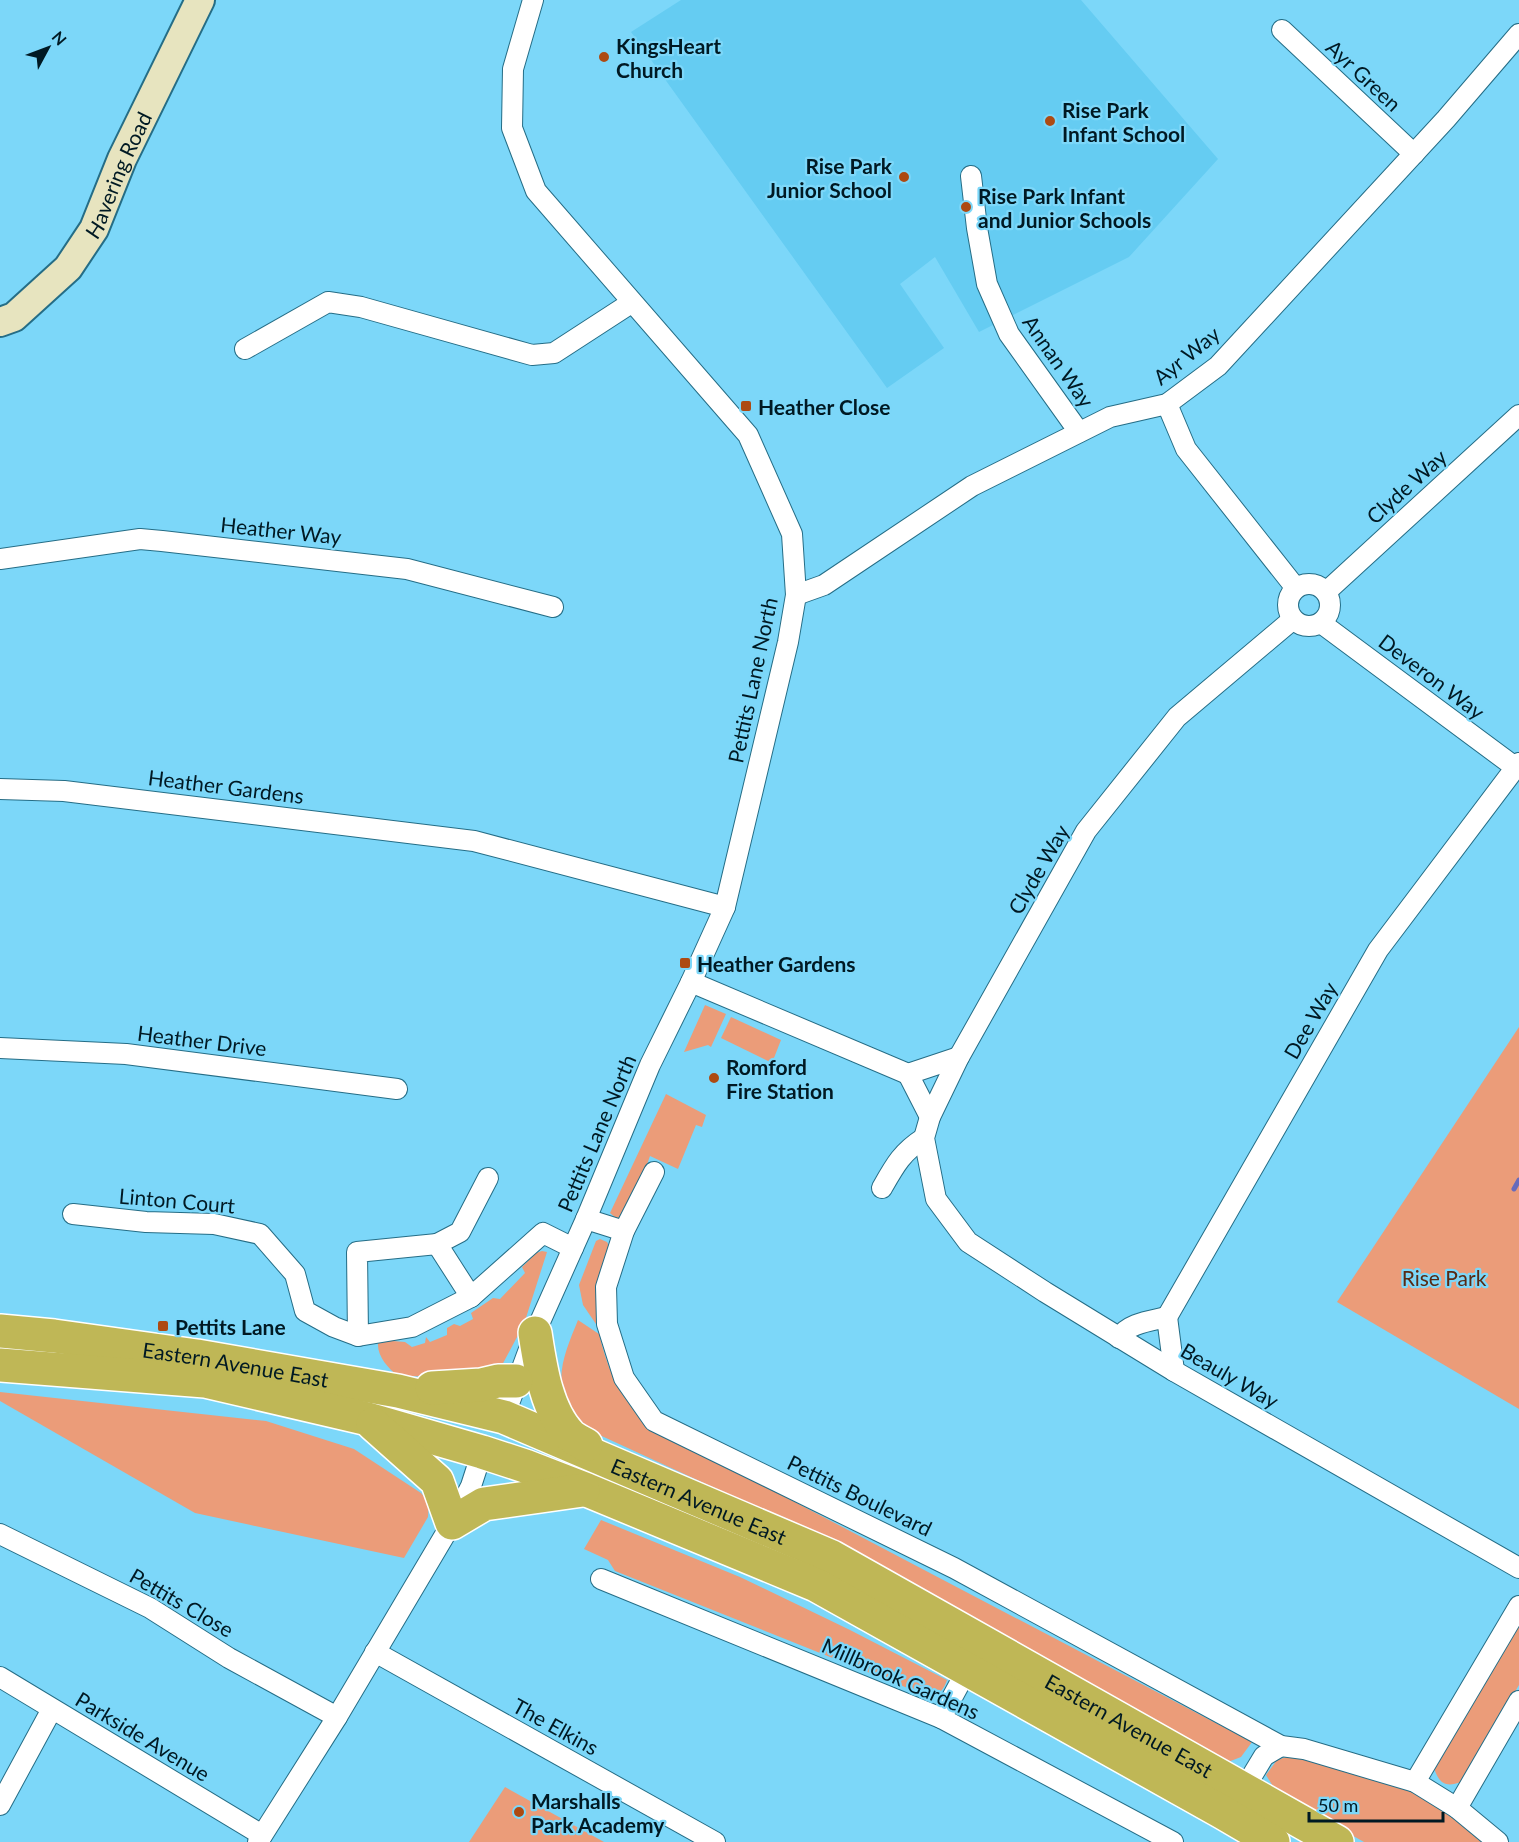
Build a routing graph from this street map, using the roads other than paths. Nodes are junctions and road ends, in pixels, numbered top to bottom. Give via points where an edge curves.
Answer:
1 (200, 0) edge
2 (533, 0) edge
3 (1282, 30) dead end
4 (1519, 34) edge
5 (1414, 154) junction
6 (971, 176) dead end
7 (631, 303) junction
8 (0, 322) edge
9 (245, 349) dead end
10 (1167, 404) junction
11 (1519, 415) edge
12 (1079, 432) junction
13 (0, 559) edge
14 (1295, 587) junction
15 (1326, 592) junction
16 (795, 595) junction
17 (553, 607) dead end
18 (1292, 620) junction
19 (1321, 623) junction
20 (1517, 765) edge
21 (0, 789) edge
22 (724, 908) junction
23 (691, 982) junction
24 (0, 1048) edge
25 (959, 1057) junction
26 (908, 1074) junction
27 (398, 1089) dead end
28 (930, 1117) junction
29 (924, 1138) junction
30 (654, 1172) dead end
31 (488, 1178) dead end
32 (882, 1188) dead end
33 (936, 1199) joint
34 (73, 1214) dead end
35 (586, 1219) junction
36 (624, 1231) junction
37 (437, 1244) junction
38 (573, 1248) junction
39 (471, 1297) junction
40 (1167, 1317) junction
41 (0, 1331) edge
42 (535, 1333) junction
43 (358, 1336) junction
44 (1119, 1338) junction
45 (0, 1365) edge
46 (1174, 1371) junction
47 (516, 1381) junction
48 (398, 1391) junction
49 (504, 1417) junction
50 (368, 1419) junction
51 (482, 1452) junction
52 (615, 1463) junction
53 (587, 1490) junction
54 (452, 1523) junction
55 (0, 1534) edge
56 (1519, 1568) edge
57 (601, 1579) dead end
58 (1519, 1606) edge
59 (375, 1652) junction
60 (967, 1670) junction
61 (0, 1677) edge
62 (1519, 1701) edge
63 (52, 1709) junction
64 (337, 1717) junction
65 (941, 1718) junction
66 (1281, 1746) junction
67 (1415, 1782) junction
68 (1244, 1789) junction
69 (0, 1805) edge
70 (1457, 1808) junction
71 (260, 1839) edge
72 (714, 1842) edge
73 (1173, 1842) edge
74 (1273, 1842) edge
75 (1337, 1842) edge
76 (1498, 1842) edge

1 - 8 main road, Havering Road via 122,159 94,229 68,268 14,316
2 - 7 street, Pettits Lane North via 513,69 512,128 536,191
3 - 5 street, Ayr Green
4 - 5 street, Ayr Way
5 - 10 street, Ayr Way via 1218,366
6 - 12 street, Annan Way via 987,284 1009,334
7 - 9 street via 554,353 532,355 361,307 328,302
7 - 16 street, Pettits Lane North via 748,435 792,534
10 - 12 street, Ayr Way via 1110,417
10 - 14 street via 1186,449
11 - 15 street, Clyde Way
12 - 16 street, Ayr Way via 972,486 824,585
13 - 17 street, Heather Way via 140,539 407,568
14 - 15 street via 1306,582 1319,585
14 - 18 street via 1289,597
15 - 19 street via 1329,611
16 - 22 street, Pettits Lane North via 789,642
18 - 19 street via 1304,627
18 - 25 street, Clyde Way via 1177,717 1086,831
19 - 20 street, Deveron Way
20 - 40 street, Dee Way via 1378,950
21 - 22 street, Heather Gardens via 64,791 474,841
22 - 23 street, Pettits Lane North
23 - 26 street
23 - 35 street, Pettits Lane North via 650,1065
24 - 27 street, Heather Drive via 126,1054
25 - 26 street
25 - 28 street, Clyde Way
26 - 28 street
28 - 29 street, Clyde Way
29 - 32 street via 908,1148
29 - 33 street, Clyde Way
30 - 36 street, Pettits Boulevard
31 - 37 street via 460,1232
33 - 44 street, Beauly Way via 968,1242
34 - 43 street, Linton Court via 214,1224 260,1234 295,1275 305,1311
35 - 36 street
35 - 38 street, Pettits Lane North
36 - 66 street, Pettits Boulevard via 606,1287 607,1324 624,1378 654,1421 954,1568
37 - 39 street
37 - 43 street via 357,1252
38 - 39 street via 543,1233
38 - 42 street, Pettits Lane North
39 - 43 street via 412,1327
40 - 44 street via 1123,1331
40 - 46 street
41 - 48 highway, Eastern Avenue East via 197,1356
42 - 47 street, Pettits Lane North
42 - 52 highway via 541,1370 561,1423 571,1436
44 - 46 street, Beauly Way
45 - 50 highway, Eastern Avenue East via 205,1381
46 - 56 street, Beauly Way
47 - 48 highway
47 - 49 street, Pettits Lane North
48 - 49 highway, Eastern Avenue East
49 - 51 highway
49 - 52 highway, Eastern Avenue East
50 - 51 highway, Eastern Avenue East
50 - 54 highway via 437,1481
51 - 53 highway, Eastern Avenue East
51 - 54 street via 471,1486
52 - 68 highway, Eastern Avenue East via 832,1557
53 - 54 highway via 484,1504
53 - 60 highway, Eastern Avenue East via 816,1585
54 - 59 street
55 - 64 street, Pettits Close via 150,1608
57 - 65 street, Millbrook Gardens
58 - 67 street
59 - 64 street
59 - 72 street, The Elkins
60 - 65 street
60 - 74 highway, Eastern Avenue East
61 - 63 street, Parkside Avenue
62 - 70 street
63 - 69 street
63 - 71 street, Parkside Avenue
64 - 71 street
65 - 73 street, Millbrook Gardens
66 - 67 street, Pettits Boulevard via 1304,1749
66 - 68 street via 1264,1756
67 - 70 street, Pettits Boulevard
68 - 75 highway, Eastern Avenue East
70 - 76 street, Pettits Boulevard

